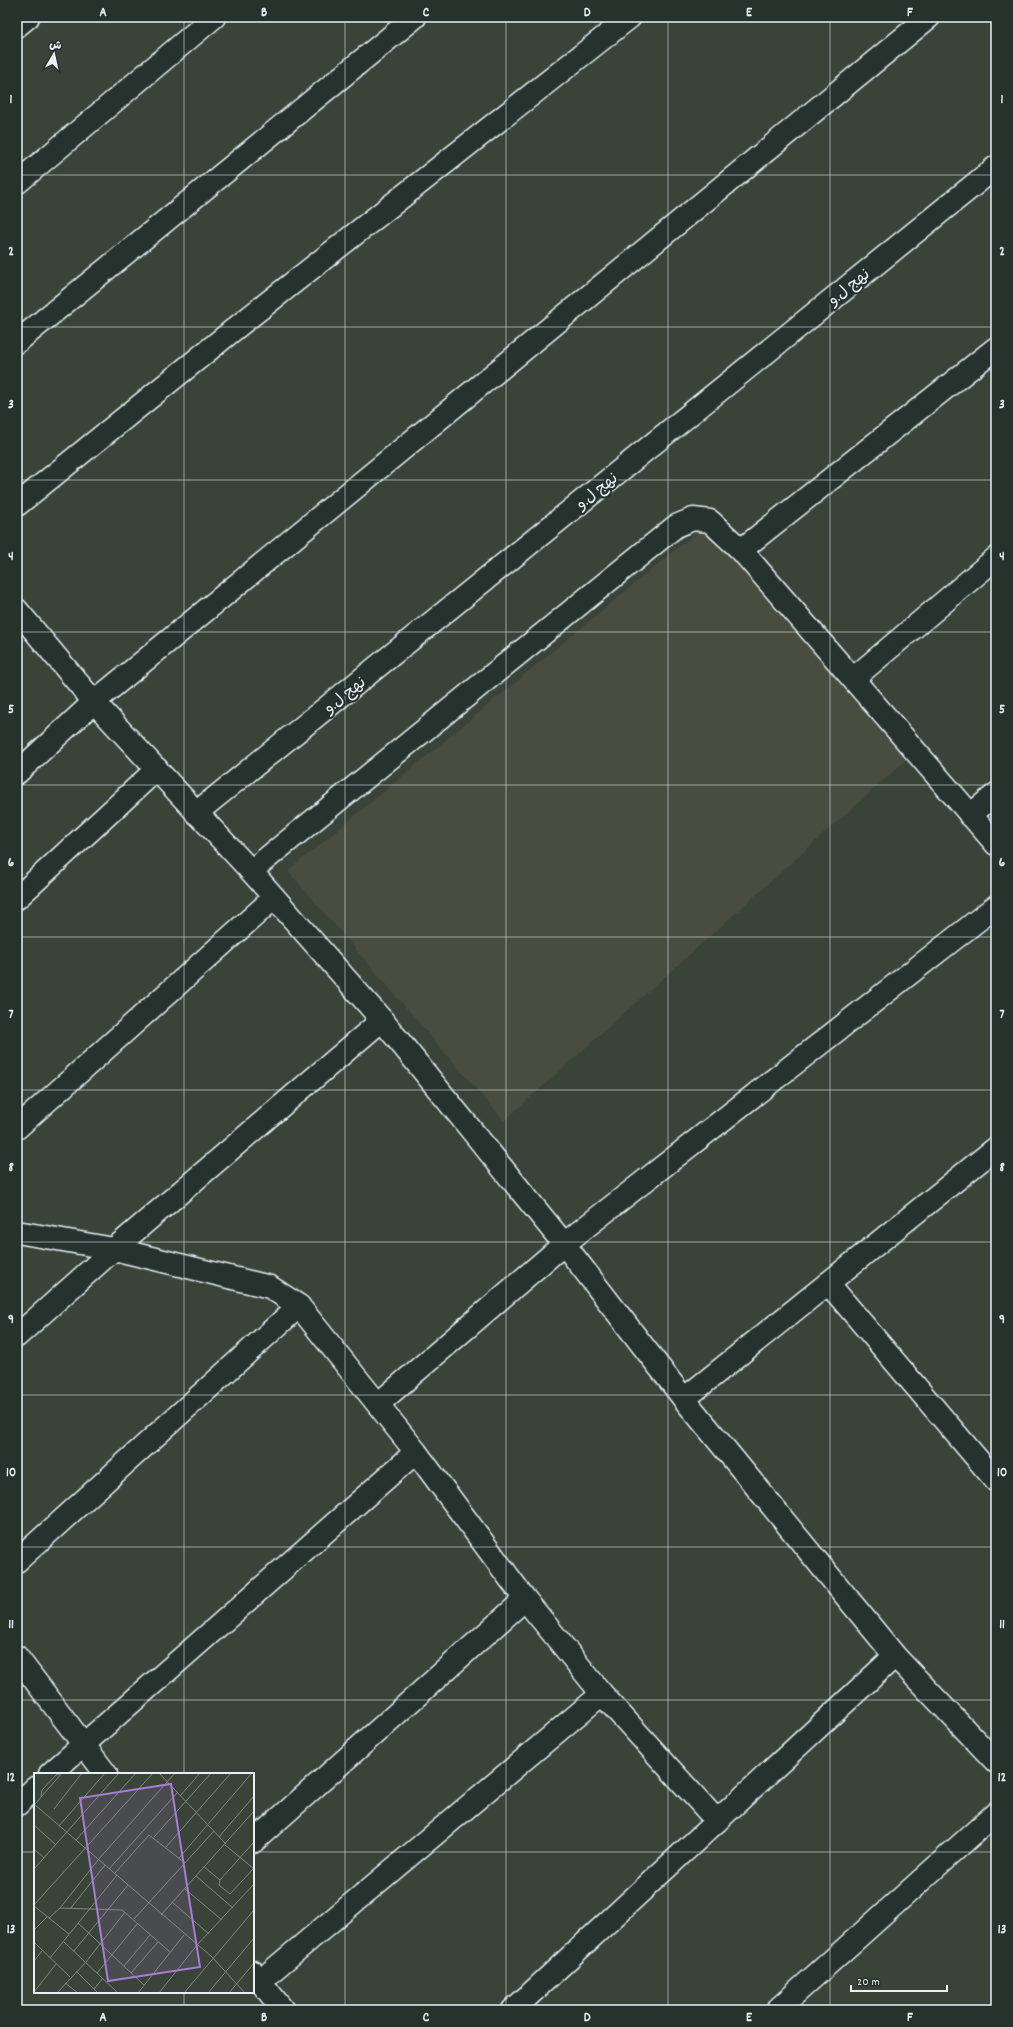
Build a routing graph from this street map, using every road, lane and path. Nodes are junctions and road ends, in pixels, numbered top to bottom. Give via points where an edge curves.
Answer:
1 (28, 17) edge
2 (214, 17) edge
3 (415, 17) edge
4 (630, 17) edge
5 (929, 17) edge
6 (17, 26) edge
7 (996, 167) edge
8 (17, 183) edge
9 (17, 342) edge
10 (996, 348) edge
11 (17, 505) edge
12 (741, 550) junction
13 (996, 558) edge
14 (17, 610) edge
15 (854, 678) junction
16 (94, 702) junction
17 (157, 769) junction
18 (17, 773) edge
19 (996, 794) edge
20 (196, 813) junction
21 (970, 815) junction
22 (996, 844) edge
23 (251, 871) junction
24 (17, 898) edge
25 (274, 898) junction
26 (996, 906) edge
27 (382, 1020) junction
28 (17, 1128) edge
29 (992, 1159) edge
30 (17, 1232) edge
31 (564, 1244) junction
32 (114, 1249) junction
33 (828, 1283) junction
34 (299, 1306) junction
35 (17, 1336) edge
36 (684, 1399) junction
37 (378, 1404) junction
38 (416, 1452) junction
39 (996, 1481) edge
40 (17, 1561) edge
41 (525, 1599) junction
42 (895, 1656) junction
43 (17, 1657) edge
44 (602, 1694) junction
45 (84, 1743) junction
46 (996, 1762) edge
47 (51, 1773) edge
48 (105, 1773) edge
49 (34, 1789) edge
50 (17, 1805) edge
51 (996, 1813) edge
52 (717, 1821) junction
53 (254, 1841) edge
54 (257, 1977) edge
55 (283, 2010) edge
56 (513, 2010) edge
57 (777, 2010) edge

1 - 6 street
2 - 8 street
3 - 9 street
4 - 11 street via 249,317
5 - 16 street
7 - 20 street, نهج ل.و
10 - 12 street
12 - 15 street
12 - 23 street via 710,521 693,519 676,526
13 - 15 street
14 - 16 street
15 - 21 street
16 - 17 street
16 - 18 street
17 - 20 street
17 - 24 street
19 - 21 street
20 - 23 street
21 - 22 street
23 - 25 street
25 - 27 street
25 - 28 street
26 - 31 street
27 - 31 street
27 - 32 street
29 - 33 street
30 - 32 street
31 - 36 street
31 - 37 street
32 - 34 street via 270,1287
32 - 35 street
33 - 36 street
33 - 39 street
34 - 37 street
34 - 40 street
36 - 42 street
37 - 38 street
38 - 41 street
38 - 45 street
41 - 44 street
41 - 53 street
42 - 46 street
42 - 52 street
43 - 45 street
44 - 52 street
44 - 54 street
45 - 47 street
45 - 48 street
49 - 50 street
51 - 57 street
52 - 56 street
54 - 55 street

